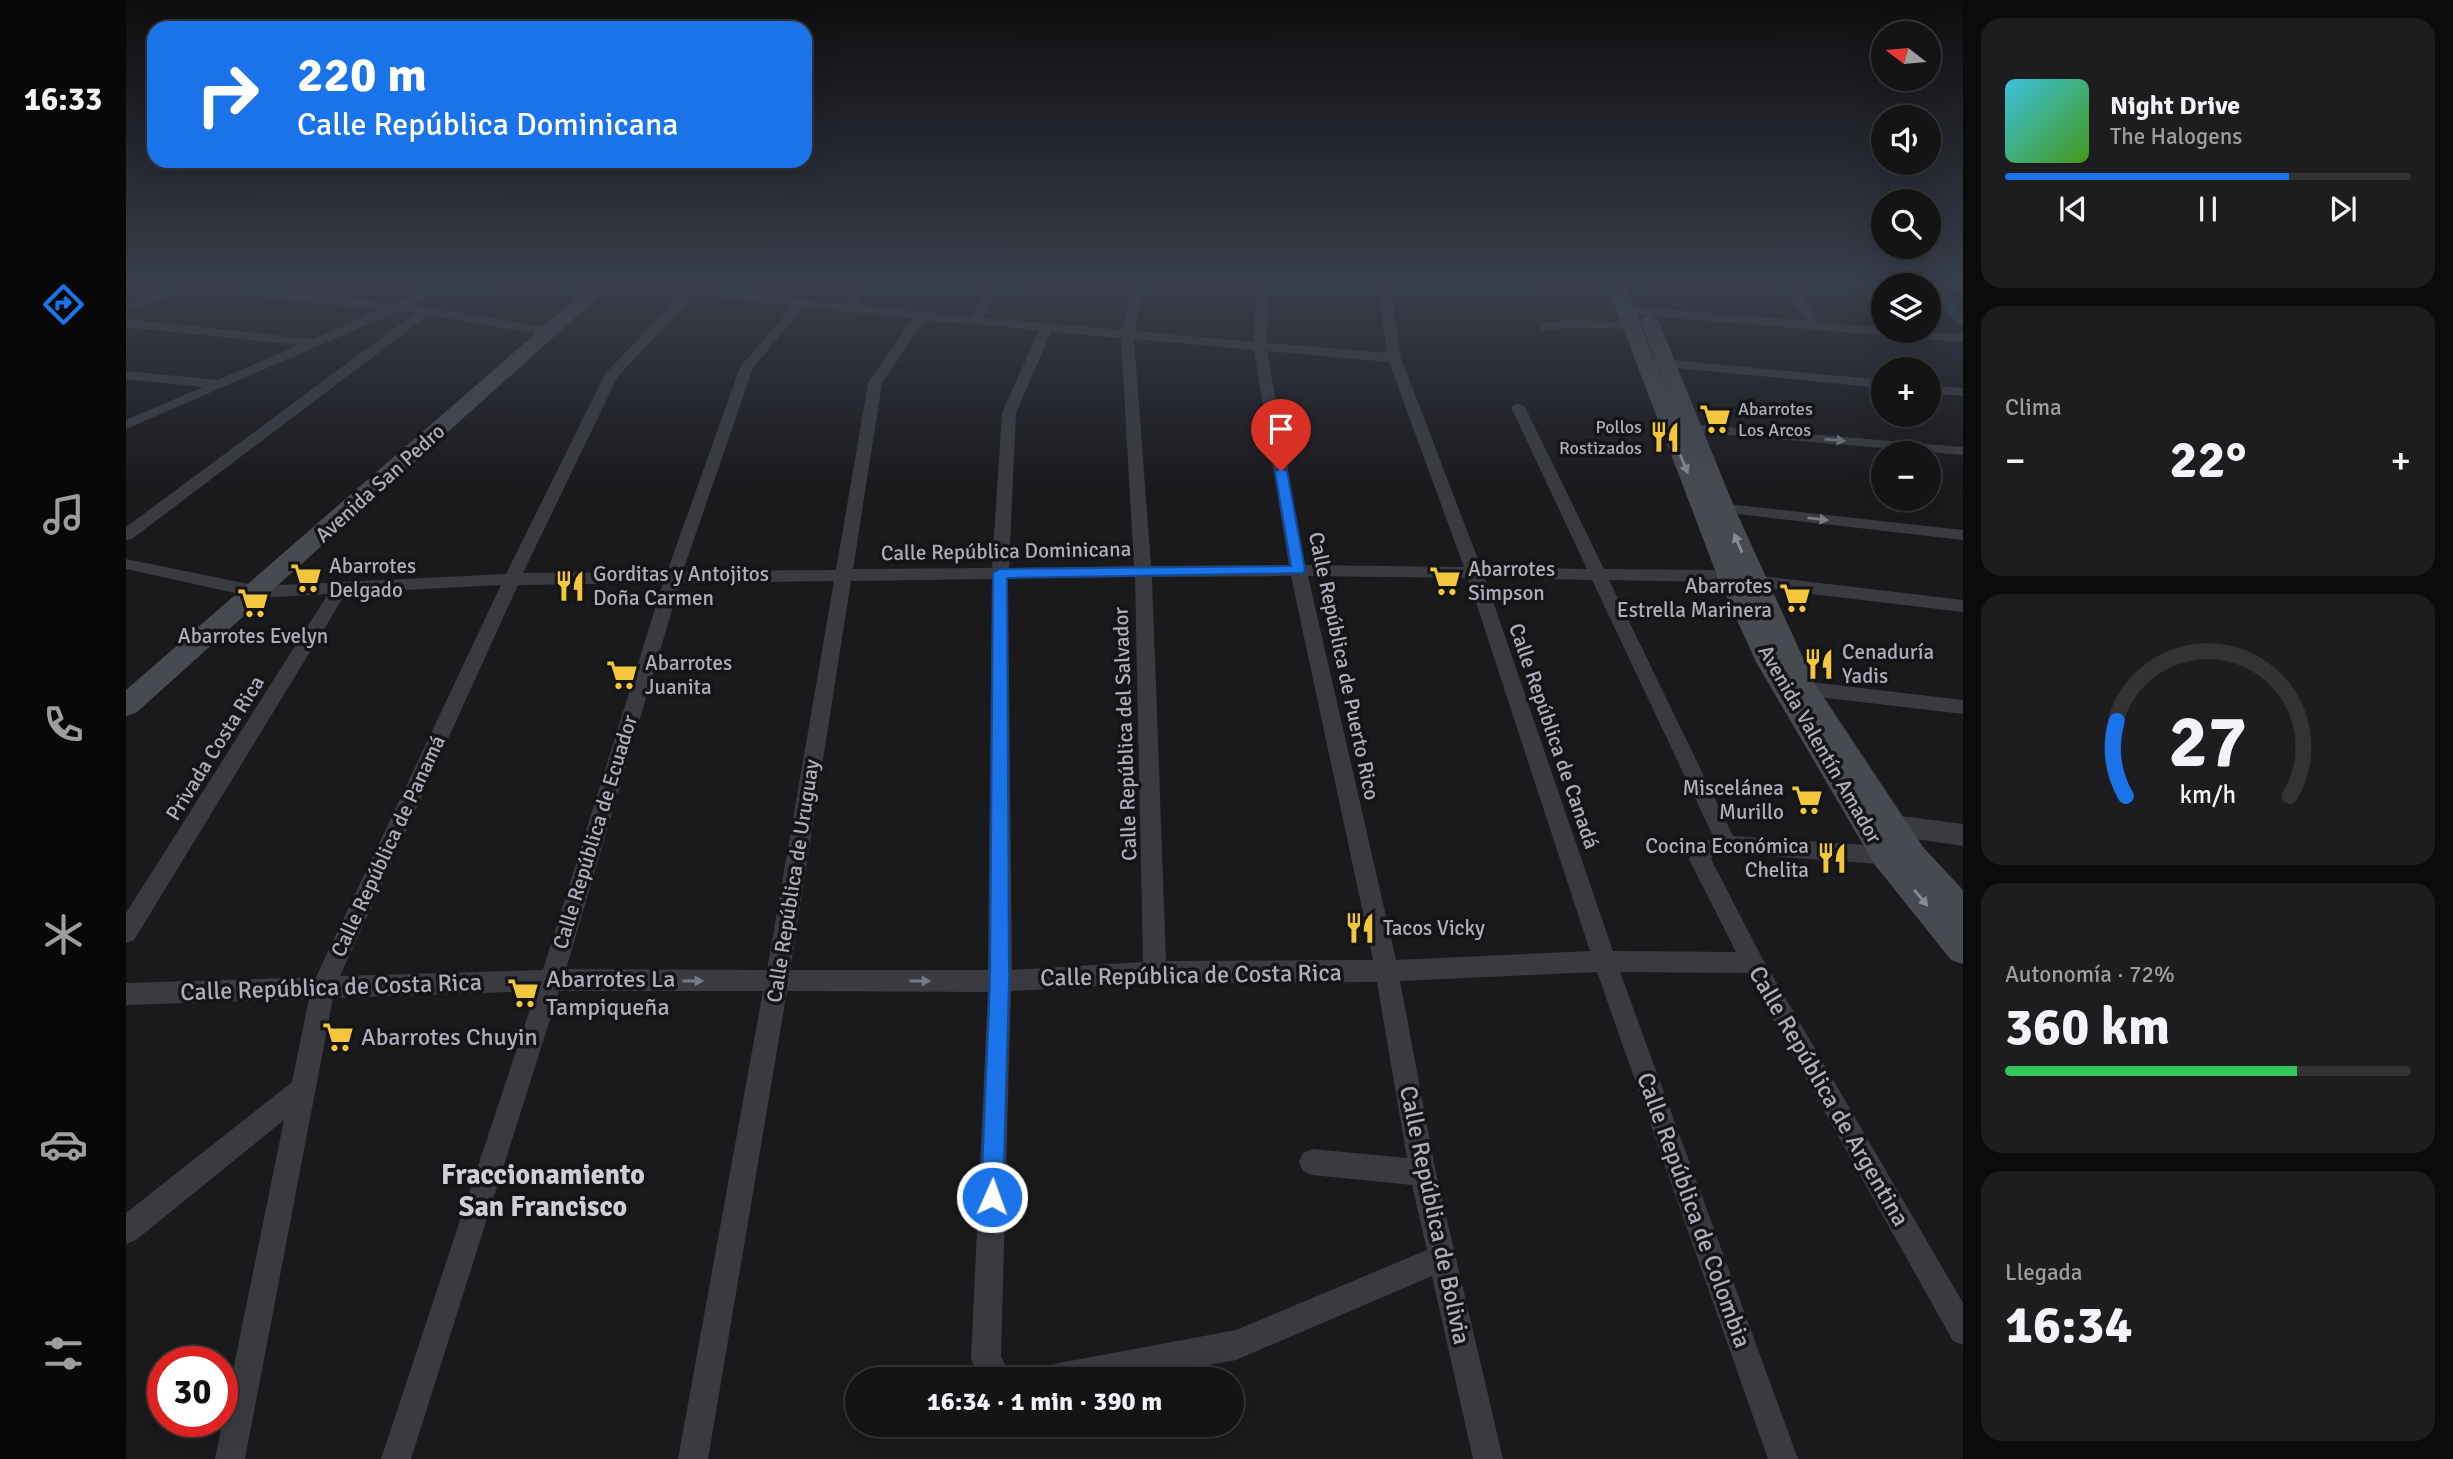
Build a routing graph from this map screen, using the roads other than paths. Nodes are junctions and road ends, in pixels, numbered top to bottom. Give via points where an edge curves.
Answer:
1 (286, 354) edge
2 (369, 354) edge
3 (518, 354) edge
4 (631, 354) edge
5 (758, 354) edge
6 (894, 354) edge
7 (1035, 354) edge
8 (1128, 354) edge
9 (1261, 354) edge
10 (1342, 354) edge
11 (1393, 354) edge
12 (1653, 354) edge
13 (1394, 358) junction
14 (1657, 363) junction
15 (126, 375) edge
16 (1871, 383) edge
17 (222, 384) junction
18 (1941, 390) edge
19 (1963, 392) edge
20 (1518, 407) dead end
21 (126, 425) edge
22 (1682, 427) junction
23 (1963, 451) edge
24 (1713, 508) junction
25 (126, 535) edge
26 (1963, 535) edge
27 (126, 564) edge
28 (1298, 570) junction
29 (1143, 572) junction
30 (1000, 573) junction
31 (1475, 573) junction
32 (844, 575) junction
33 (1598, 576) junction
34 (673, 577) junction
35 (512, 579) junction
36 (1743, 580) junction
37 (342, 586) junction
38 (252, 590) junction
39 (1963, 606) edge
40 (1793, 687) junction
41 (126, 692) edge
42 (126, 706) edge
43 (1963, 707) edge
44 (1864, 823) junction
45 (1891, 825) junction
46 (1963, 835) edge
47 (1727, 844) junction
48 (1886, 856) junction
49 (1912, 856) junction
50 (1963, 913) edge
51 (126, 933) edge
52 (1963, 949) edge
53 (1605, 961) junction
54 (1753, 963) junction
55 (1387, 971) junction
56 (1155, 972) junction
57 (551, 979) junction
58 (777, 981) junction
59 (1000, 981) junction
60 (323, 987) junction
61 (126, 994) edge
62 (304, 1088) junction
63 (1312, 1162) dead end
64 (1423, 1173) junction
65 (126, 1230) edge
66 (1442, 1258) junction
67 (1963, 1331) edge
68 (990, 1367) edge
69 (1118, 1367) edge
70 (230, 1459) edge
71 (396, 1459) edge
72 (693, 1459) edge
73 (1488, 1459) edge
74 (1783, 1459) edge

1 - 17 street
2 - 25 street
3 - 38 main road, Avenida San Pedro
4 - 35 street, Calle República de Panamá via 612,374
5 - 34 street, Calle República de Ecuador via 747,367
6 - 32 street, Calle República de Uruguay via 874,383
7 - 30 street via 1009,413
8 - 29 street, Calle República del Salvador
9 - 28 street, Calle República de Puerto Rico
10 - 13 street
11 - 13 street, Calle República de Canadá
12 - 14 main road, Avenida Valentín Amador
13 - 31 street, Calle República de Canadá
14 - 16 street
14 - 22 main road, Avenida Valentín Amador
15 - 17 street
17 - 21 street
18 - 19 street
20 - 33 street
22 -> 23 street
22 - 24 main road, Avenida Valentín Amador
24 -> 26 street
24 - 36 main road, Avenida Valentín Amador
27 - 38 street, Calle República Dominicana
28 - 29 street, Calle República Dominicana
28 - 31 street, Calle República Dominicana
28 - 55 street, Calle República de Puerto Rico
29 - 30 street, Calle República Dominicana
29 - 56 street, Calle República del Salvador
30 - 32 street, Calle República Dominicana
30 - 59 street
31 - 33 street, Calle República Dominicana
31 - 53 street, Calle República de Canadá
32 - 34 street, Calle República Dominicana
32 - 58 street, Calle República de Uruguay
33 - 36 street, Calle República Dominicana
33 - 47 street
34 - 35 street, Calle República Dominicana
34 - 57 street, Calle República de Ecuador
35 - 37 street, Calle República Dominicana
35 - 60 street, Calle República de Panamá
36 - 39 street, Calle República Dominicana
36 - 40 main road, Avenida Valentín Amador
37 - 38 street, Calle República Dominicana
37 - 51 street, Privada Costa Rica
38 - 41 main road, Avenida San Pedro
38 - 42 main road, Avenida San Pedro
40 - 43 street
40 - 44 main road, Avenida Valentín Amador
40 - 45 main road, Avenida Valentín Amador
44 - 45 street
44 - 48 main road, Avenida Valentín Amador
45 - 46 street
45 - 49 main road, Avenida Valentín Amador
47 - 48 street
47 - 54 street, Calle República de Argentina via 1706,849 1700,859
48 - 49 street
48 -> 52 main road, Avenida Valentín Amador
49 - 50 main road, Avenida Valentín Amador
53 - 54 street, Calle República de Costa Rica
53 - 55 street, Calle República de Costa Rica
53 - 74 street, Calle República de Colombia
54 - 67 street, Calle República de Argentina
55 - 56 street, Calle República de Costa Rica
55 - 64 street, Calle República de Bolivia
56 - 59 street, Calle República de Costa Rica
57 -> 58 street, Calle República de Costa Rica
57 - 60 street, Calle República de Costa Rica
57 - 71 street, Calle República de Ecuador
58 -> 59 street, Calle República de Costa Rica
58 - 72 street, Calle República de Uruguay
59 - 68 street via 986,1359
60 - 61 street, Calle República de Costa Rica
60 - 62 street, Calle República de Panamá
62 - 65 street
62 - 70 street, Calle República de Panamá
63 - 64 street
64 - 66 street, Calle República de Bolivia
66 - 69 street via 1236,1345
66 - 73 street, Calle República de Bolivia

